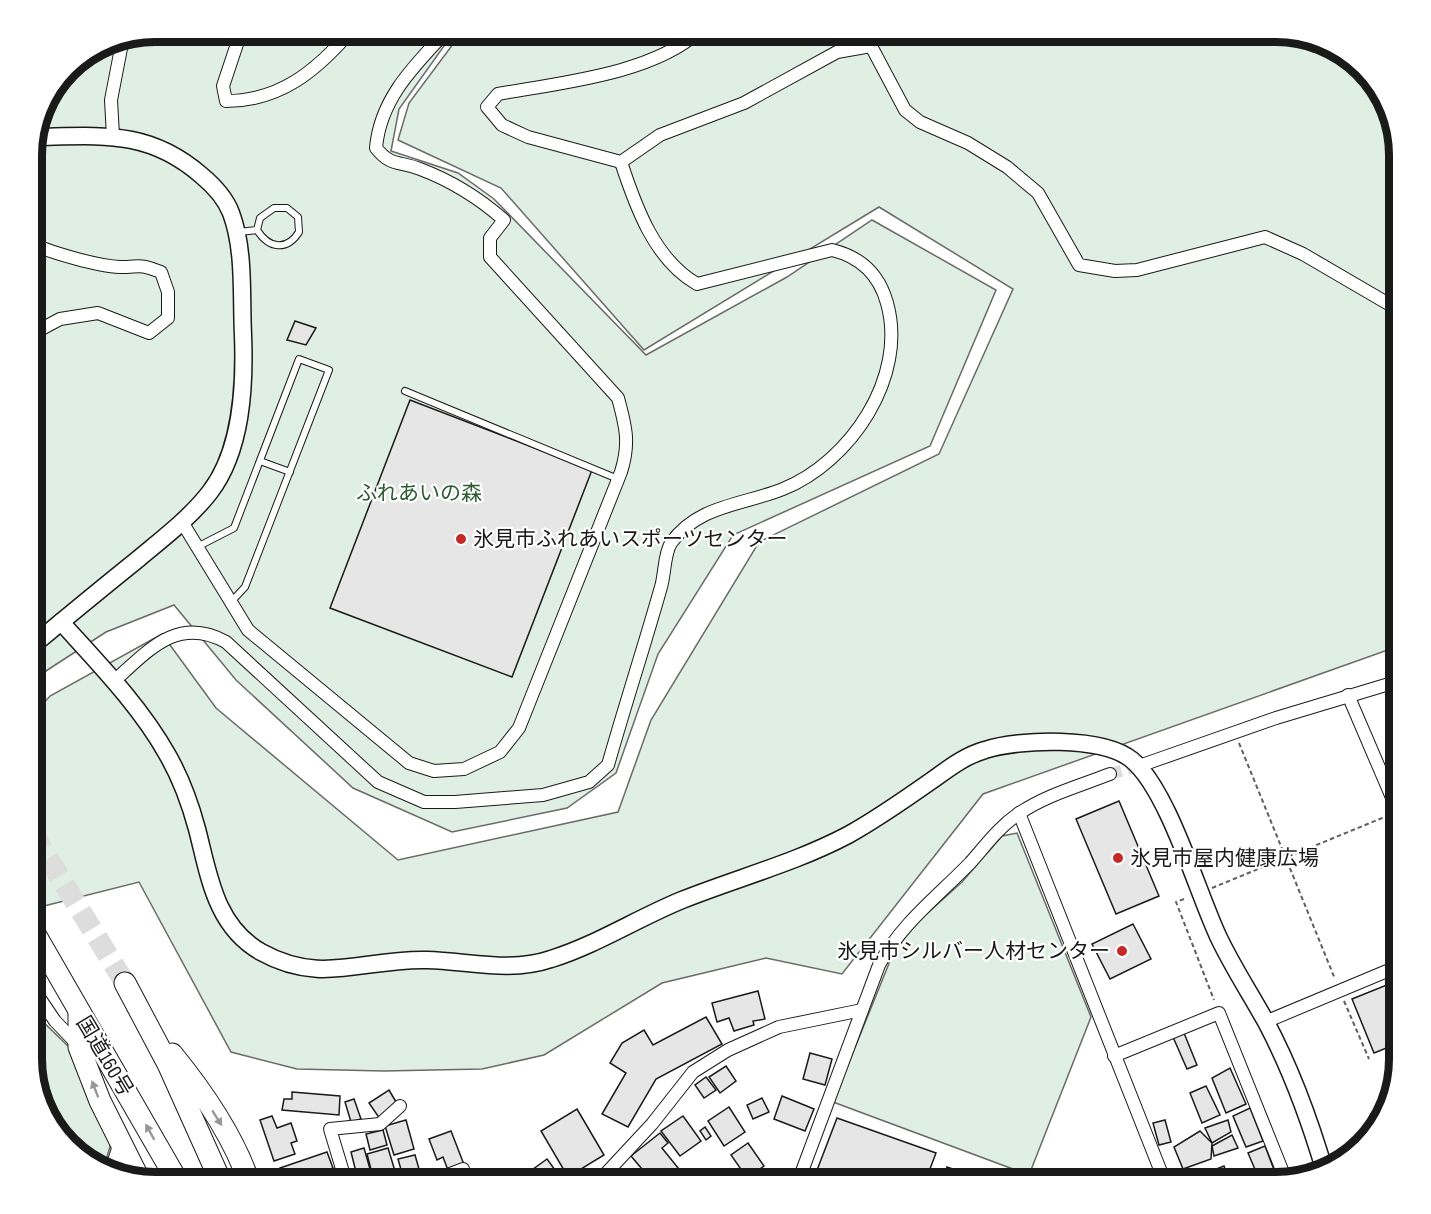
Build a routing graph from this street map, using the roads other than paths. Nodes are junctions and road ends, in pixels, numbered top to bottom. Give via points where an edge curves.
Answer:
1 (238, 42) edge
2 (341, 42) edge
3 (437, 42) edge
4 (686, 42) edge
5 (121, 48) edge
6 (113, 136) junction
7 (43, 137) edge
8 (621, 162) junction
9 (257, 230) junction
10 (235, 232) junction
11 (42, 249) edge
12 (1389, 304) edge
13 (42, 329) edge
14 (405, 391) dead end
15 (260, 461) junction
16 (290, 472) junction
17 (618, 479) junction
18 (182, 522) junction
19 (197, 547) junction
20 (231, 602) junction
21 (61, 622) junction
22 (42, 638) edge
23 (113, 682) junction
24 (1389, 684) edge
25 (1348, 695) junction
26 (1142, 765) tunnel mouth
27 (1110, 774) tunnel mouth
28 (1389, 789) edge
29 (1019, 813) junction
30 (42, 947) edge
31 (1389, 971) edge
32 (125, 983) tunnel mouth
33 (42, 1002) edge
34 (861, 1010) junction
35 (79, 1014) junction
36 (146, 1020) junction
37 (1265, 1022) junction
38 (79, 1047) junction
39 (1114, 1056) junction
40 (400, 1106) dead end
41 (120, 1142) junction
42 (1321, 1162) edge
43 (113, 1163) edge
44 (463, 1169) dead end
45 (134, 1170) edge
46 (172, 1172) edge
47 (217, 1172) edge
48 (244, 1172) edge
49 (343, 1172) edge
50 (455, 1172) edge
51 (607, 1172) edge
52 (802, 1172) edge
53 (1161, 1172) edge
54 (1283, 1172) edge

1 - 2 street via 223,86 226,101 250,101 292,84 325,60
3 - 17 street via 393,93 377,129 376,148 387,161 420,168 476,196 504,220 490,238 490,257 618,398 628,451
4 - 8 street via 652,60 572,81 498,94 488,106 502,125 528,137
5 - 6 street via 111,100
6 - 7 street
6 - 10 street via 146,141 181,158 217,188 231,213
8 - 12 street via 660,135 744,103 837,52 871,45 905,110 920,122 968,143 1007,167 1038,193 1079,265 1137,270 1265,237 1303,254
8 - 23 street via 657,246 679,274 697,284 821,252 844,253 860,260 879,283 888,305 890,340 888,365 878,397 857,429 827,462 812,475 782,490 693,520 669,546 662,583 608,765 589,782 543,795 424,802 378,782 226,642 209,633 172,636
9 - 9 lane via 260,218 274,208 287,208 298,218 299,232 293,241 281,247 270,244
9 - 10 lane
10 - 18 street via 244,356 242,403 232,447 211,491
11 - 13 street via 119,267 141,264 161,272 168,292 168,318 149,333 98,313 60,319
14 - 17 lane
15 - 16 lane
15 - 16 lane via 299,359 329,370
15 - 19 lane via 234,528
16 - 20 lane via 245,587
17 - 20 street via 519,728 500,752 464,769 434,771 409,763 248,630
18 - 19 street
18 - 21 street
19 - 20 street
21 - 22 street
21 - 23 street
23 - 37 street via 148,722 185,791 210,885 221,911 255,949 284,963 319,970 429,960 522,966 553,959 680,901 801,857 846,836 968,756 1019,742 1054,742 1117,750 1146,775 1159,795 1220,940
24 - 25 street
25 - 26 street
25 - 28 street
27 - 29 street via 1046,798
29 - 34 street via 996,830 971,862 887,950
29 - 39 street
30 - 35 highway, 国道160号
31 - 37 street
32 - 36 highway
33 - 38 street
34 - 51 street via 779,1028 728,1050 693,1072
34 - 52 street
35 - 38 highway
46 -> 35 highway, 国道160号
36 - 47 highway
36 -> 48 highway via 196,1084 227,1134
37 - 42 street via 1288,1070
41 -> 38 highway
39 - 53 street
39 - 54 street via 1219,1013
40 - 49 street via 380,1124 330,1129
41 - 43 street
41 - 45 highway
44 - 50 street

